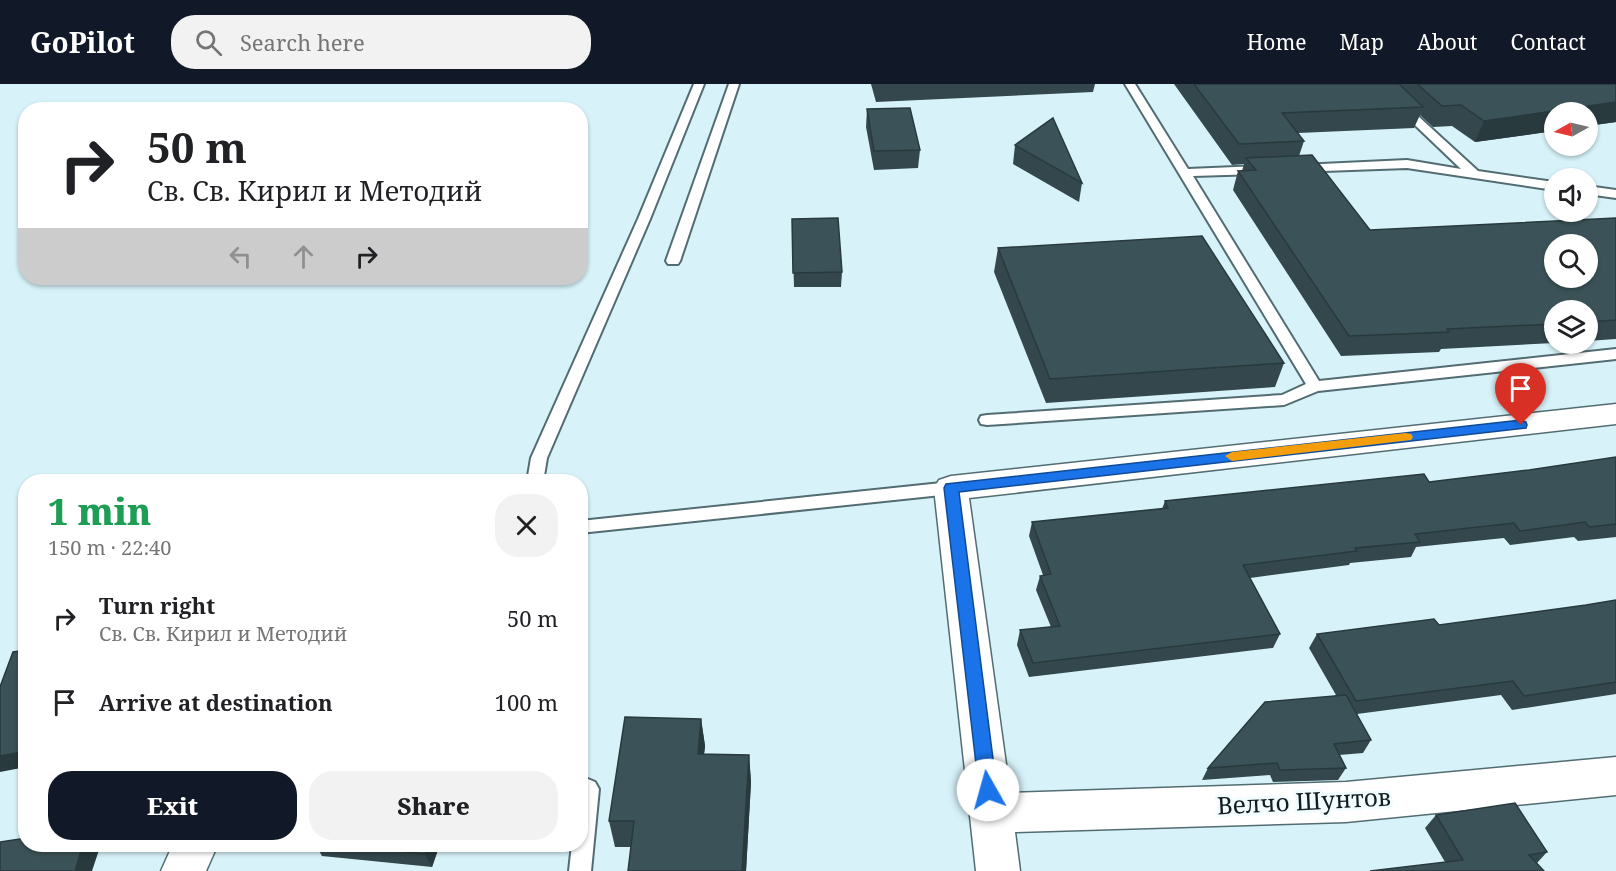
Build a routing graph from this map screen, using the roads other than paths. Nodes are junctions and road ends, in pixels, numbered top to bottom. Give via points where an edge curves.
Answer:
1 (699, 84) edge
2 (734, 84) edge
3 (1130, 84) edge
4 (1377, 84) edge
5 (1290, 169) edge
6 (1267, 170) edge
7 (1185, 173) junction
8 (1475, 175) junction
9 (1544, 185) edge
10 (1598, 192) edge
11 (1616, 194) edge
12 (673, 261) dead end
13 (1616, 354) edge
14 (1315, 386) junction
15 (1616, 414) edge
16 (987, 420) dead end
17 (536, 474) edge
18 (951, 488) junction
19 (588, 527) edge
20 (1616, 776) edge
21 (990, 813) junction
22 (192, 852) edge
23 (582, 852) edge
24 (183, 871) edge
25 (580, 871) edge
26 (998, 871) edge

1 - 17 lane via 539,458
2 - 12 lane
3 - 7 lane
4 - 8 lane
5 - 8 lane via 1407,164
6 - 7 lane
7 - 14 lane
8 - 9 lane
10 - 11 lane
13 - 14 lane
14 - 16 lane via 1284,400
15 - 18 street
18 - 19 lane
18 - 21 street
20 - 21 street, Велчо Шунтов via 1347,802
21 - 26 street
22 - 24 street
23 - 25 lane

